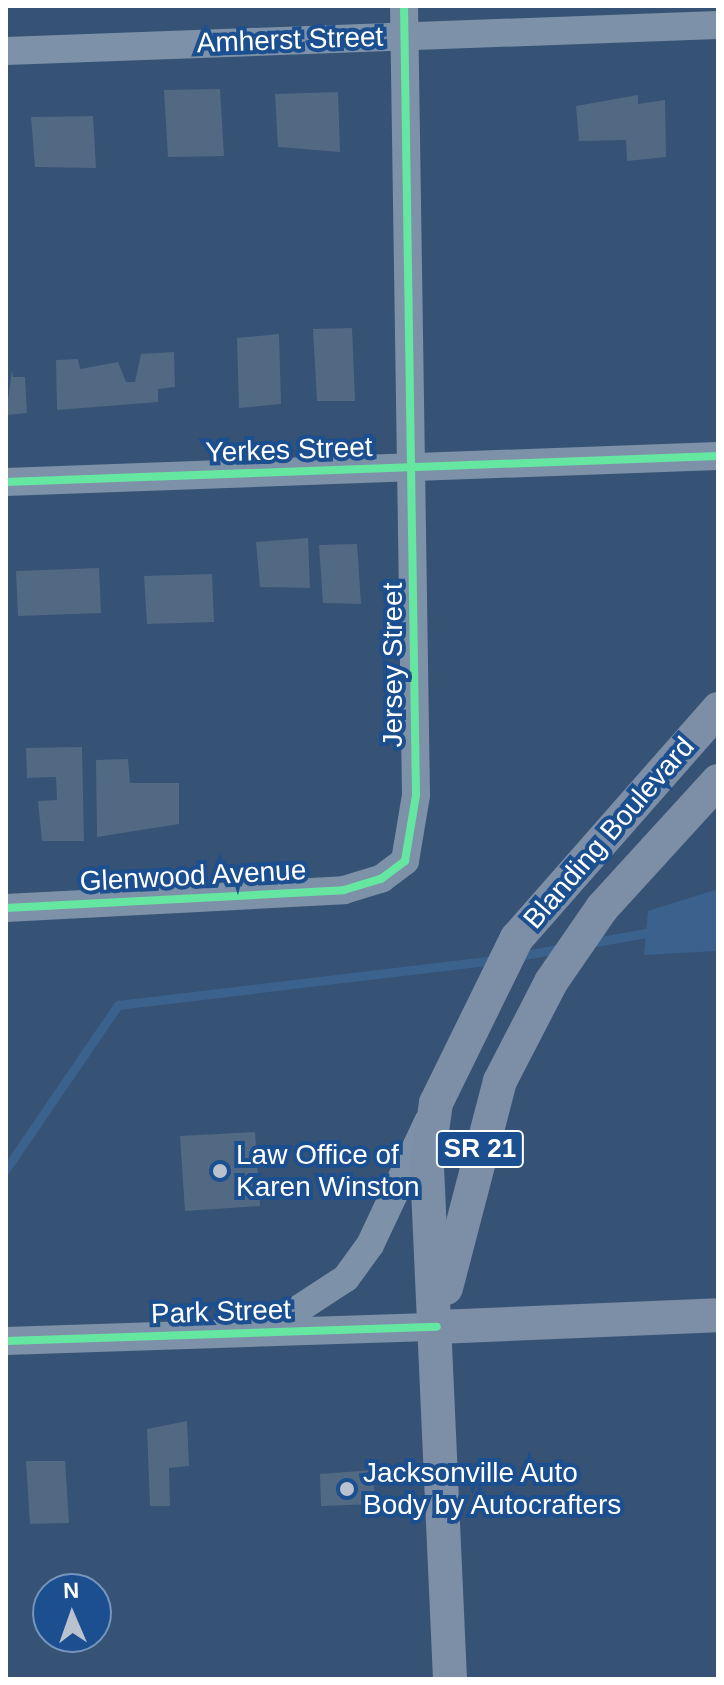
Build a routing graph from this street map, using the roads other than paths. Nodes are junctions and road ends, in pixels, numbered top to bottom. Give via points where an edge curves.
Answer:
1 (404, 6) edge
2 (718, 25) edge
3 (405, 36) junction
4 (6, 51) edge
5 (718, 456) edge
6 (415, 467) junction
7 (6, 482) edge
8 (718, 709) edge
9 (718, 781) edge
10 (381, 879) joint
11 (6, 908) edge
12 (436, 1103) junction
13 (718, 1315) edge
14 (437, 1327) junction
15 (262, 1333) junction
16 (6, 1341) edge
17 (450, 1679) edge

1 - 3 street, Jersey Street
2 - 3 street, Amherst Street
3 - 4 street, Amherst Street
3 - 6 street, Jersey Street
5 - 6 street, Yerkes Street
6 - 7 street, Yerkes Street
6 - 10 street, Jersey Street via 414,821 405,861
8 - 12 main road, Blanding Boulevard / SR 21 via 545,903 493,981
9 - 14 main road, Blanding Boulevard / SR 21 via 594,919 551,982 500,1081
10 - 11 street, Glenwood Avenue via 344,890
12 - 14 main road, Blanding Boulevard / SR 21 via 427,1166
12 - 15 street via 370,1245 346,1278
13 - 14 main road, Park Street
14 - 15 street, Park Street
14 - 17 main road, Blanding Boulevard / SR 21
15 - 16 street, Park Street

